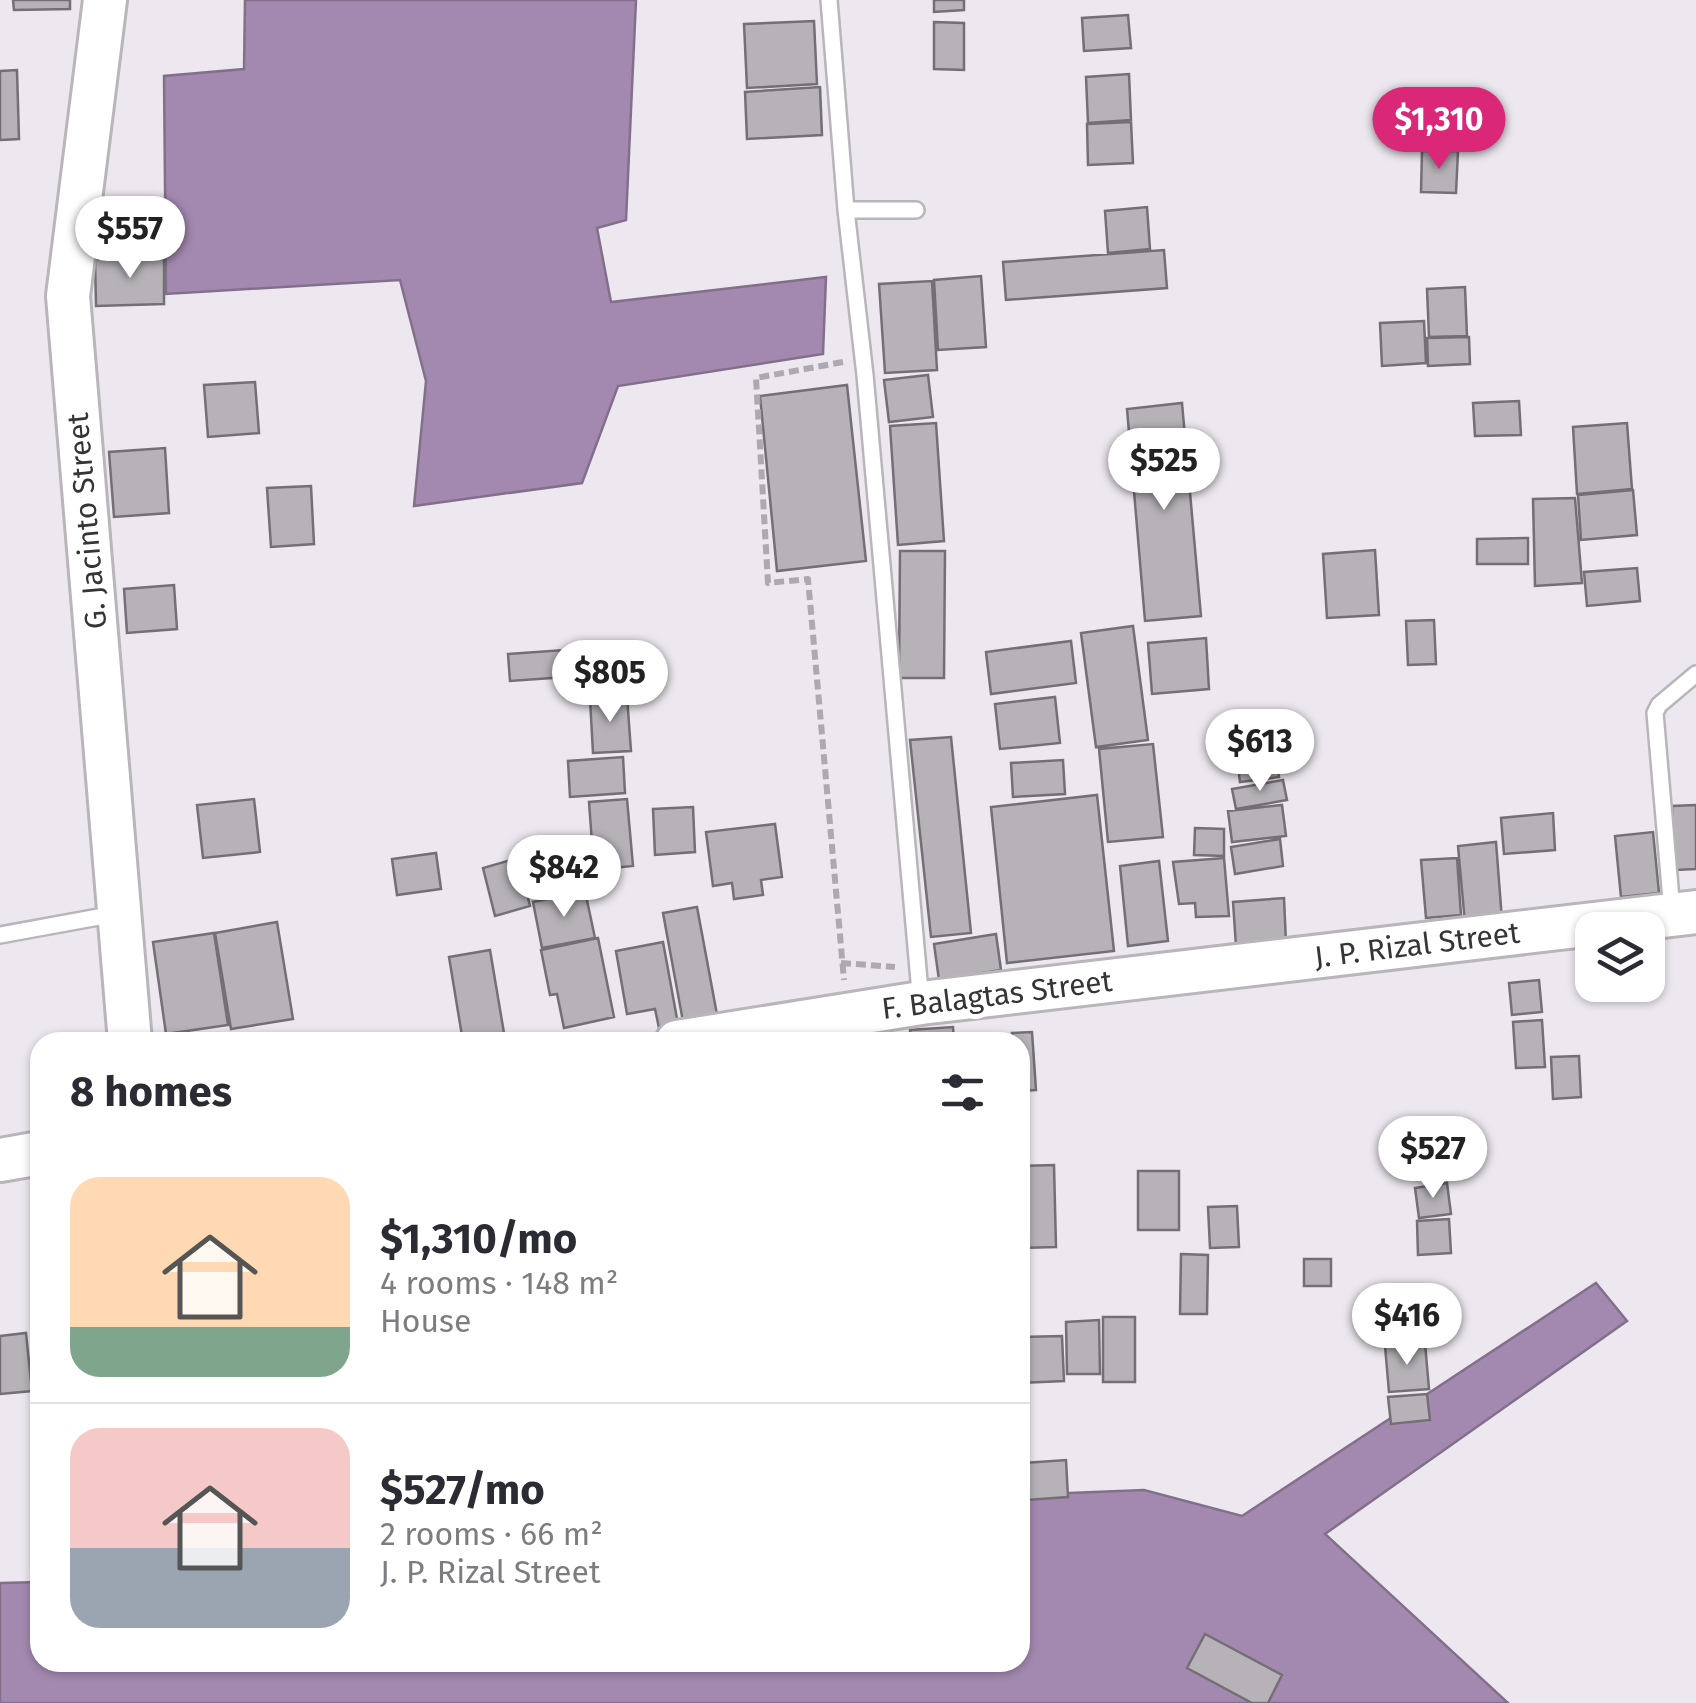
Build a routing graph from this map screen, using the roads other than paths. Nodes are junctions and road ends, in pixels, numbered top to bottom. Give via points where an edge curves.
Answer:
1 (105, 0) edge
2 (829, 0) edge
3 (846, 210) junction
4 (916, 210) dead end
5 (1696, 674) edge
6 (119, 913) junction
7 (1684, 914) edge
8 (0, 935) edge
9 (1139, 979) joint
10 (914, 1004) junction
11 (129, 1032) edge
12 (734, 1032) edge
13 (30, 1155) edge
14 (0, 1160) edge

1 - 6 main road, G. Jacinto Street via 68,296
2 - 3 lane
3 - 4 lane
3 - 10 lane
5 - 7 lane via 1656,712
6 - 8 lane
6 - 11 main road, G. Jacinto Street
7 - 9 main road, J. P. Rizal Street
9 - 10 main road, F. Balagtas Street
10 - 12 main road, F. Balagtas Street
13 - 14 main road

